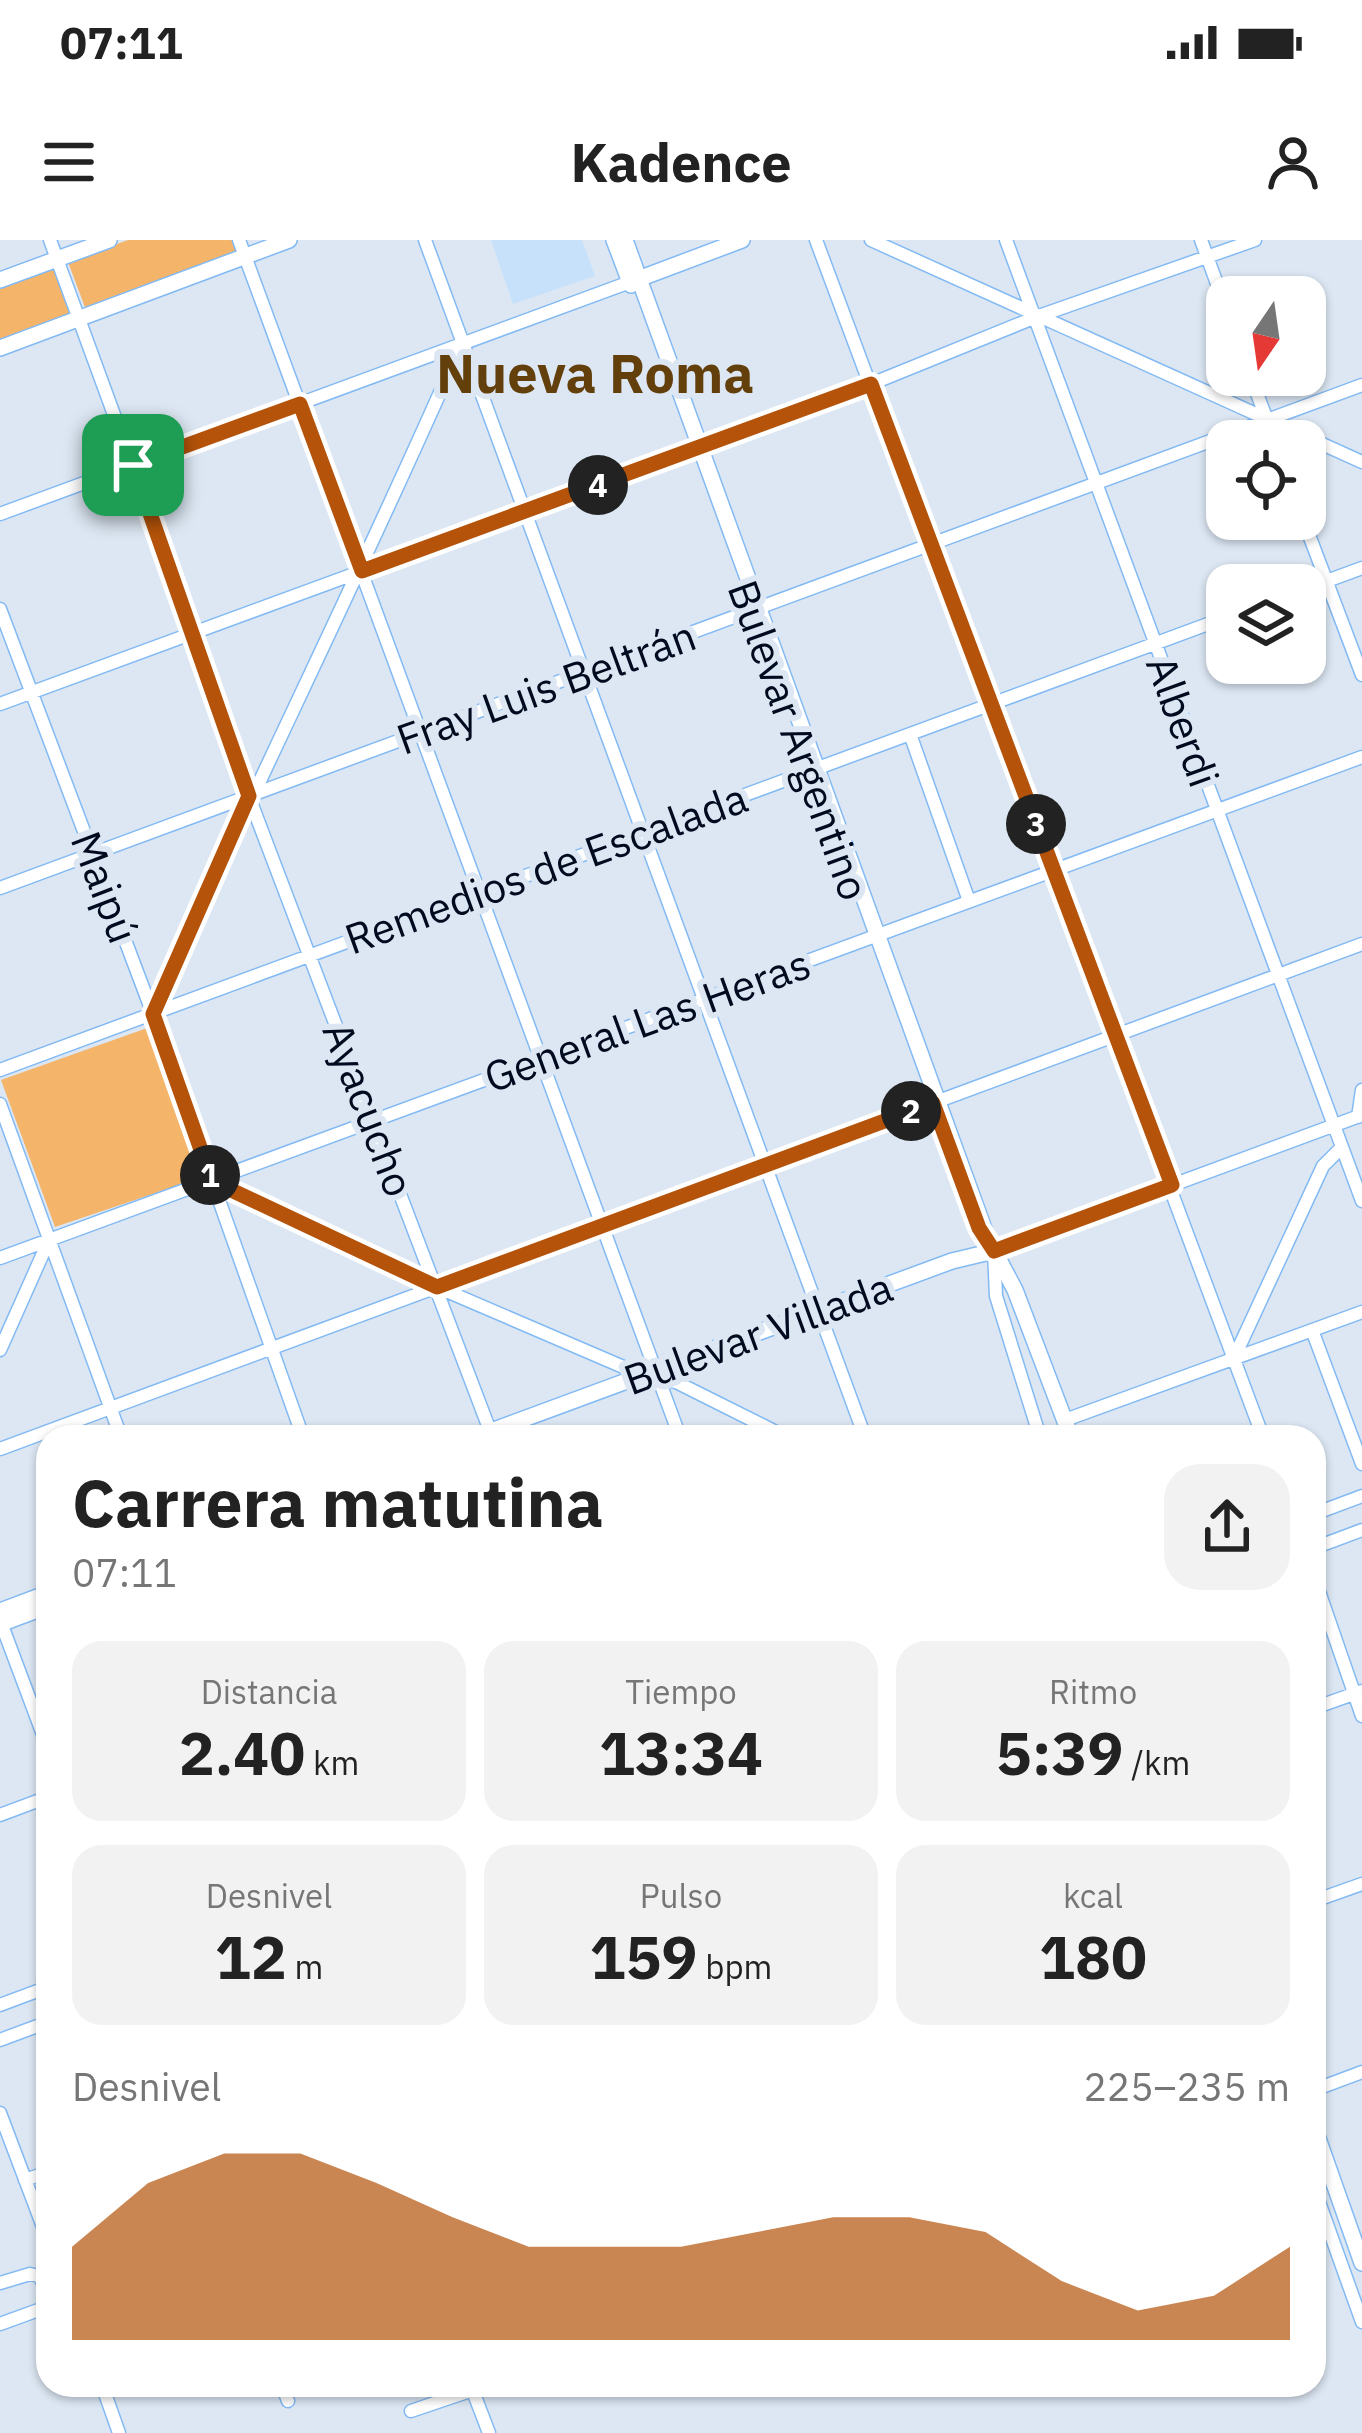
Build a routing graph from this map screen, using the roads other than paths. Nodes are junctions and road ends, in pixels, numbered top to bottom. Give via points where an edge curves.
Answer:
1 (50, 240) edge
2 (109, 240) edge
3 (290, 240) edge
4 (425, 240) edge
5 (614, 240) edge
6 (626, 240) edge
7 (816, 240) edge
8 (871, 240) edge
9 (1006, 240) edge
10 (1201, 240) edge
11 (1256, 240) edge
12 (735, 241) edge
13 (242, 248) edge
14 (1207, 258) junction
15 (57, 259) junction
16 (1214, 276) edge
17 (0, 280) edge
18 (634, 280) junction
19 (80, 317) junction
20 (1036, 317) junction
21 (461, 344) junction
22 (0, 348) edge
23 (871, 384) junction
24 (1362, 385) edge
25 (300, 404) junction
26 (1265, 420) edge
27 (1270, 420) edge
28 (1206, 443) edge
29 (1326, 446) edge
30 (696, 449) junction
31 (1362, 462) edge
32 (133, 465) junction
33 (1095, 482) junction
34 (526, 511) junction
35 (0, 514) edge
36 (931, 543) junction
37 (1362, 568) edge
38 (362, 571) junction
39 (1326, 581) joint
40 (0, 609) edge
41 (755, 609) junction
42 (1206, 625) edge
43 (194, 633) junction
44 (1154, 644) junction
45 (584, 673) junction
46 (1362, 675) edge
47 (32, 692) junction
48 (0, 704) edge
49 (992, 704) junction
50 (422, 733) junction
51 (910, 734) junction
52 (1362, 757) edge
53 (814, 770) junction
54 (249, 796) junction
55 (1216, 810) junction
56 (645, 832) junction
57 (93, 853) junction
58 (1052, 870) junction
59 (0, 888) edge
60 (480, 892) junction
61 (969, 901) junction
62 (875, 936) junction
63 (1362, 944) edge
64 (310, 955) junction
65 (1276, 975) junction
66 (706, 998) junction
67 (153, 1014) junction
68 (1114, 1036) junction
69 (542, 1058) junction
70 (0, 1070) edge
71 (1362, 1090) edge
72 (936, 1102) junction
73 (0, 1104) edge
74 (1360, 1116) edge
75 (374, 1120) junction
76 (1334, 1126) junction
77 (1342, 1147) junction
78 (767, 1166) junction
79 (212, 1181) junction
80 (1172, 1185) junction
81 (1362, 1201) edge
82 (603, 1226) junction
83 (50, 1240) junction
84 (990, 1244) junction
85 (0, 1258) edge
86 (437, 1287) junction
87 (1362, 1312) edge
88 (823, 1314) junction
89 (1312, 1330) junction
90 (1036, 1344) junction
91 (0, 1349) edge
92 (270, 1349) junction
93 (1015, 1354) junction
94 (1234, 1358) junction
95 (653, 1374) junction
96 (110, 1408) junction
97 (1065, 1420) junction
98 (64, 1425) edge
99 (116, 1425) edge
100 (298, 1425) edge
101 (486, 1425) edge
102 (519, 1425) edge
103 (675, 1425) edge
104 (762, 1425) edge
105 (861, 1425) edge
106 (1035, 1425) edge
107 (1067, 1425) edge
108 (1259, 1425) edge
109 (36, 1436) edge
110 (0, 1449) edge
111 (1362, 1464) edge
112 (1362, 1496) edge
113 (1326, 1510) edge
114 (1362, 1530) edge
115 (1326, 1544) edge
116 (36, 1600) edge
117 (1326, 1608) edge
118 (36, 1609) edge
119 (0, 1619) edge
120 (1358, 1692) edge
121 (1326, 1704) edge
122 (36, 1716) edge
123 (1362, 1716) edge
124 (36, 1802) edge
125 (0, 1815) edge
126 (1362, 1884) edge
127 (1326, 1897) edge
128 (36, 1992) edge
129 (0, 2006) edge
130 (36, 2026) edge
131 (0, 2040) edge
132 (1362, 2072) edge
133 (1326, 2086) edge
134 (0, 2113) edge
135 (1326, 2161) edge
136 (36, 2176) edge
137 (26, 2180) junction
138 (36, 2207) edge
139 (1326, 2222) edge
140 (1362, 2263) edge
141 (36, 2275) edge
142 (0, 2283) edge
143 (36, 2311) edge
144 (1362, 2322) edge
145 (0, 2324) edge
146 (106, 2397) edge
147 (286, 2397) edge
148 (448, 2397) edge
149 (475, 2397) edge
150 (288, 2401) dead end
151 (411, 2411) dead end
152 (119, 2433) edge
153 (489, 2433) edge

1 - 15 street, Ayacucho
2 - 15 main road
3 - 13 main road
4 - 21 street
5 - 18 main road, Bulevar Argentino
6 - 18 main road, Bulevar Argentino
7 - 23 street
8 - 20 street
9 - 20 street, Alberdi
10 - 14 street
11 - 14 street
12 - 18 main road
13 - 19 main road
13 - 25 street
14 - 16 street
14 - 20 street
15 - 17 main road
15 - 19 street, Ayacucho
18 - 21 street
18 - 30 main road, Bulevar Argentino
19 - 22 main road
19 - 32 street, Ayacucho
20 - 23 street
20 - 26 street
20 - 33 street, Alberdi
21 - 25 street
21 - 34 street
21 - 38 street
23 - 30 street
23 - 36 street
24 - 27 street, Fray Luis Beltrán
25 - 32 street
25 - 38 street
28 - 33 street, Fray Luis Beltrán
29 - 31 street
30 - 34 street
30 - 41 main road, Bulevar Argentino
32 - 35 street
32 - 43 street, Ayacucho
33 - 36 street, Fray Luis Beltrán
33 - 44 street, Alberdi
34 - 38 street
34 - 45 street
36 - 41 street, Fray Luis Beltrán
36 - 49 street
37 - 39 street
38 - 43 street
38 - 50 street
38 - 54 street
39 - 46 street
40 - 47 street, Maipú
41 - 45 street, Fray Luis Beltrán
41 - 53 main road, Bulevar Argentino
42 - 44 street, Remedios de Escalada
43 - 47 street
43 - 54 street, Ayacucho
44 - 49 street, Remedios de Escalada
44 - 55 street, Alberdi
45 - 50 street, Fray Luis Beltrán
45 - 56 street
47 - 48 street
47 - 57 street, Maipú
49 - 51 street, Remedios de Escalada
49 - 58 street
50 - 54 street, Fray Luis Beltrán
50 - 60 street
51 - 53 street, Remedios de Escalada
51 - 61 street
52 - 55 street, General Las Heras
53 - 56 street, Remedios de Escalada
53 - 62 main road, Bulevar Argentino
54 - 57 street, Fray Luis Beltrán
54 - 64 street, Ayacucho
54 - 67 street
55 - 58 street, General Las Heras
55 - 65 street, Alberdi
56 - 60 street, Remedios de Escalada
56 - 66 street
57 - 59 street, Fray Luis Beltrán
57 - 67 street, Maipú
58 - 61 street, General Las Heras
58 - 68 street
60 - 64 street, Remedios de Escalada
60 - 69 street
61 - 62 street, General Las Heras
62 - 66 street, General Las Heras
62 - 72 main road, Bulevar Argentino
63 - 65 street
64 - 67 street, Remedios de Escalada
64 - 75 street, Ayacucho
65 - 68 street
65 - 76 street, Alberdi
66 - 69 street, General Las Heras
66 - 78 street
67 - 70 street, Remedios de Escalada
67 - 79 street, Maipú
68 - 72 street
68 - 80 street
69 - 75 street, General Las Heras
69 - 82 street
71 - 74 street
72 - 78 street
72 - 84 main road, Bulevar Argentino
73 - 83 street
74 - 76 street, Bulevar Villada
75 - 79 street, General Las Heras
75 - 86 street, Ayacucho
76 - 77 street, Alberdi
76 - 80 street, Bulevar Villada
77 - 81 street, Alberdi
77 - 94 street via 1323,1166
78 - 82 street
78 - 88 street
79 - 83 street, General Las Heras
79 - 86 street
79 - 92 street, Maipú
80 - 84 street, Bulevar Villada
80 - 94 street
82 - 86 street
82 - 95 street
83 - 85 street, General Las Heras
83 - 91 street
83 - 96 street
84 - 88 main road, Bulevar Villada via 956,1271
84 - 90 main road, Bulevar Argentino
84 - 93 street
86 - 92 street
86 - 95 street
86 - 101 street, Ayacucho
87 - 89 street
88 - 95 main road, Bulevar Villada
88 - 105 street
89 - 94 street
89 - 111 street
90 - 93 street
90 - 97 main road, Bulevar Argentino
92 - 96 street
92 - 100 street, Maipú
93 - 106 street
94 - 97 street
94 - 108 street
95 - 102 main road, Bulevar Villada
95 - 103 street
95 - 104 street
96 - 98 street
96 - 99 street
97 - 107 main road, Bulevar Argentino
109 - 110 street
112 - 113 street
114 - 115 street
116 - 119 main road
117 - 120 street
118 - 119 main road
119 - 122 street
120 - 121 street
120 - 123 street
124 - 125 street
126 - 127 street
128 - 129 street
130 - 131 street
132 - 133 street
134 - 137 street
135 - 140 main road
136 - 137 street
137 - 138 street
139 - 144 street
141 - 142 street
143 - 145 street
146 - 152 street
147 - 150 street
148 - 151 street
149 - 153 street

